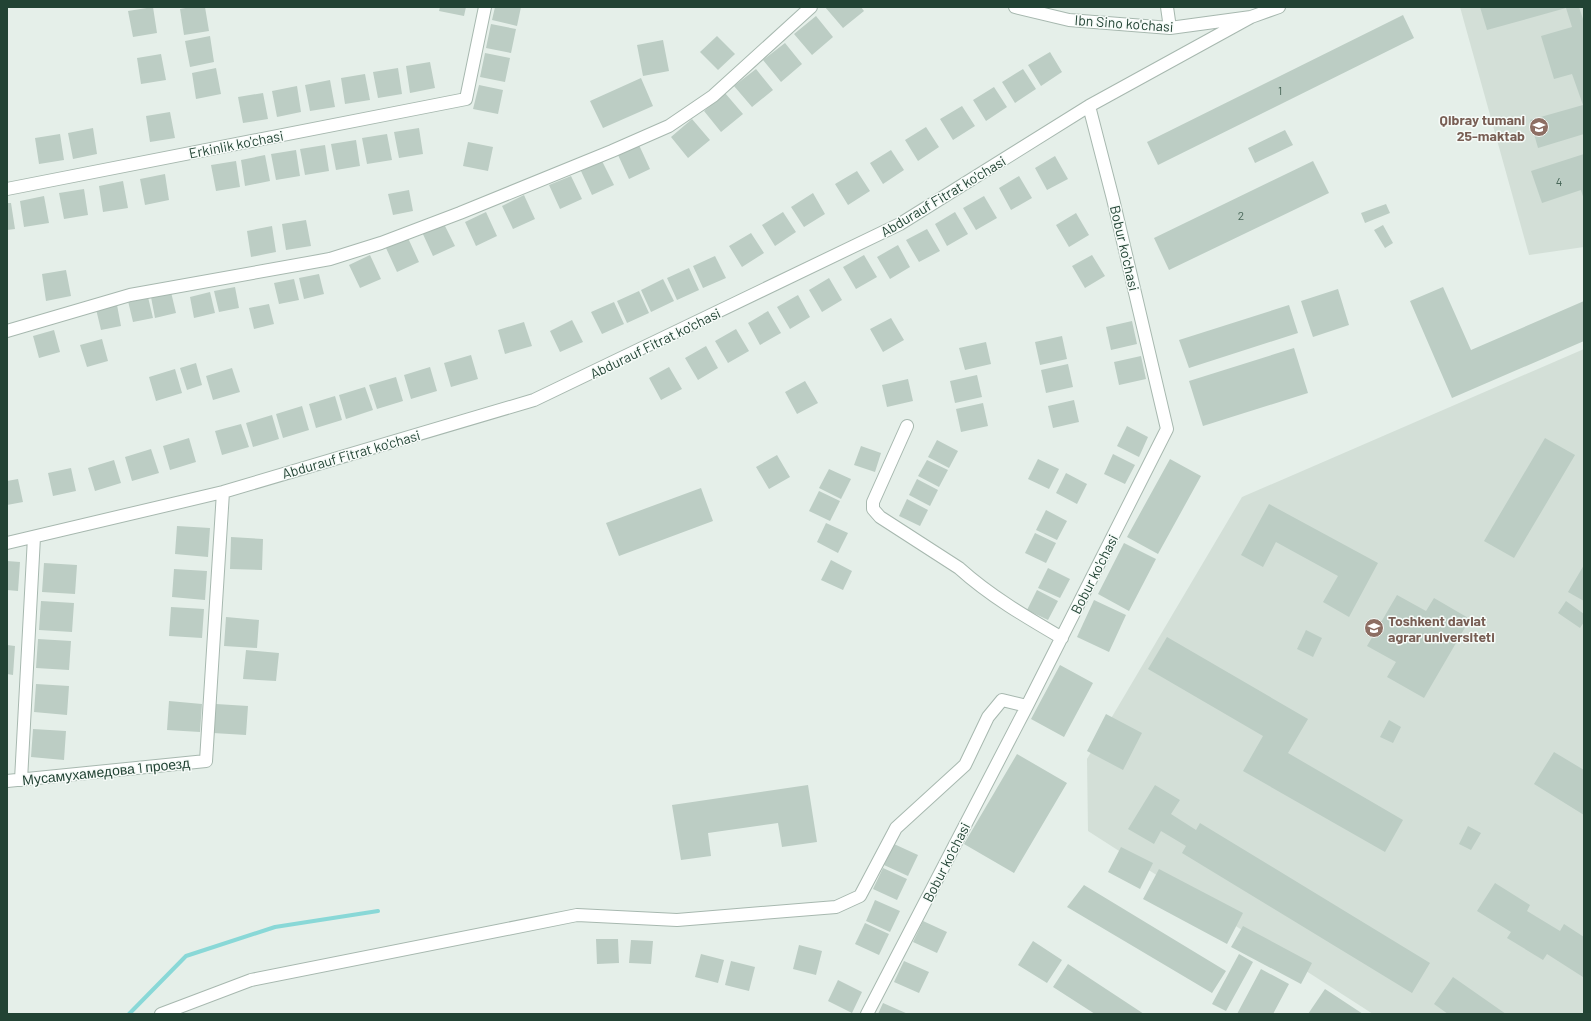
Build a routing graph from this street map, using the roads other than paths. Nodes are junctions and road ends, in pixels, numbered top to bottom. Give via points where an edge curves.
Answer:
1 (485, 7) edge
2 (811, 7) edge
3 (1015, 7) edge
4 (1167, 7) edge
5 (1279, 7) edge
6 (1251, 18) junction
7 (1170, 28) junction
8 (1089, 106) junction
9 (7, 190) edge
10 (7, 331) edge
11 (907, 426) dead end
12 (223, 492) junction
13 (34, 537) junction
14 (7, 543) edge
15 (1062, 638) junction
16 (1027, 706) junction
17 (21, 780) junction
18 (7, 781) edge
19 (160, 1014) edge
20 (867, 1014) edge

1 - 9 street, Erkinlik ko'chasi via 466,99
2 - 10 street via 713,96 669,126 612,152 468,210 330,259 130,295
3 - 7 street, Ibn Sino ko'chasi via 1069,20
4 - 7 street
5 - 6 street, Ibn Sino ko'chasi
6 - 7 street, Ibn Sino ko'chasi
6 - 8 street, Abdurauf Fitrat ko'chasi
8 - 12 street, Abdurauf Fitrat ko'chasi via 900,224 534,400
8 - 15 street, Bobur ko'chasi via 1167,429
11 - 15 street via 872,509 880,518 959,568 1019,614
12 - 13 street, Abdurauf Fitrat ko'chasi
12 - 17 street, Мусамухамедова 1 проезд via 206,761
13 - 14 street, Abdurauf Fitrat ko'chasi
13 - 17 street
15 - 16 street, Bobur ko'chasi
16 - 19 street via 1002,700 988,717 965,764 896,828 860,896 836,907 677,920 577,915 251,980
16 - 20 street, Bobur ko'chasi
17 - 18 street, Мусамухамедова 1 проезд

